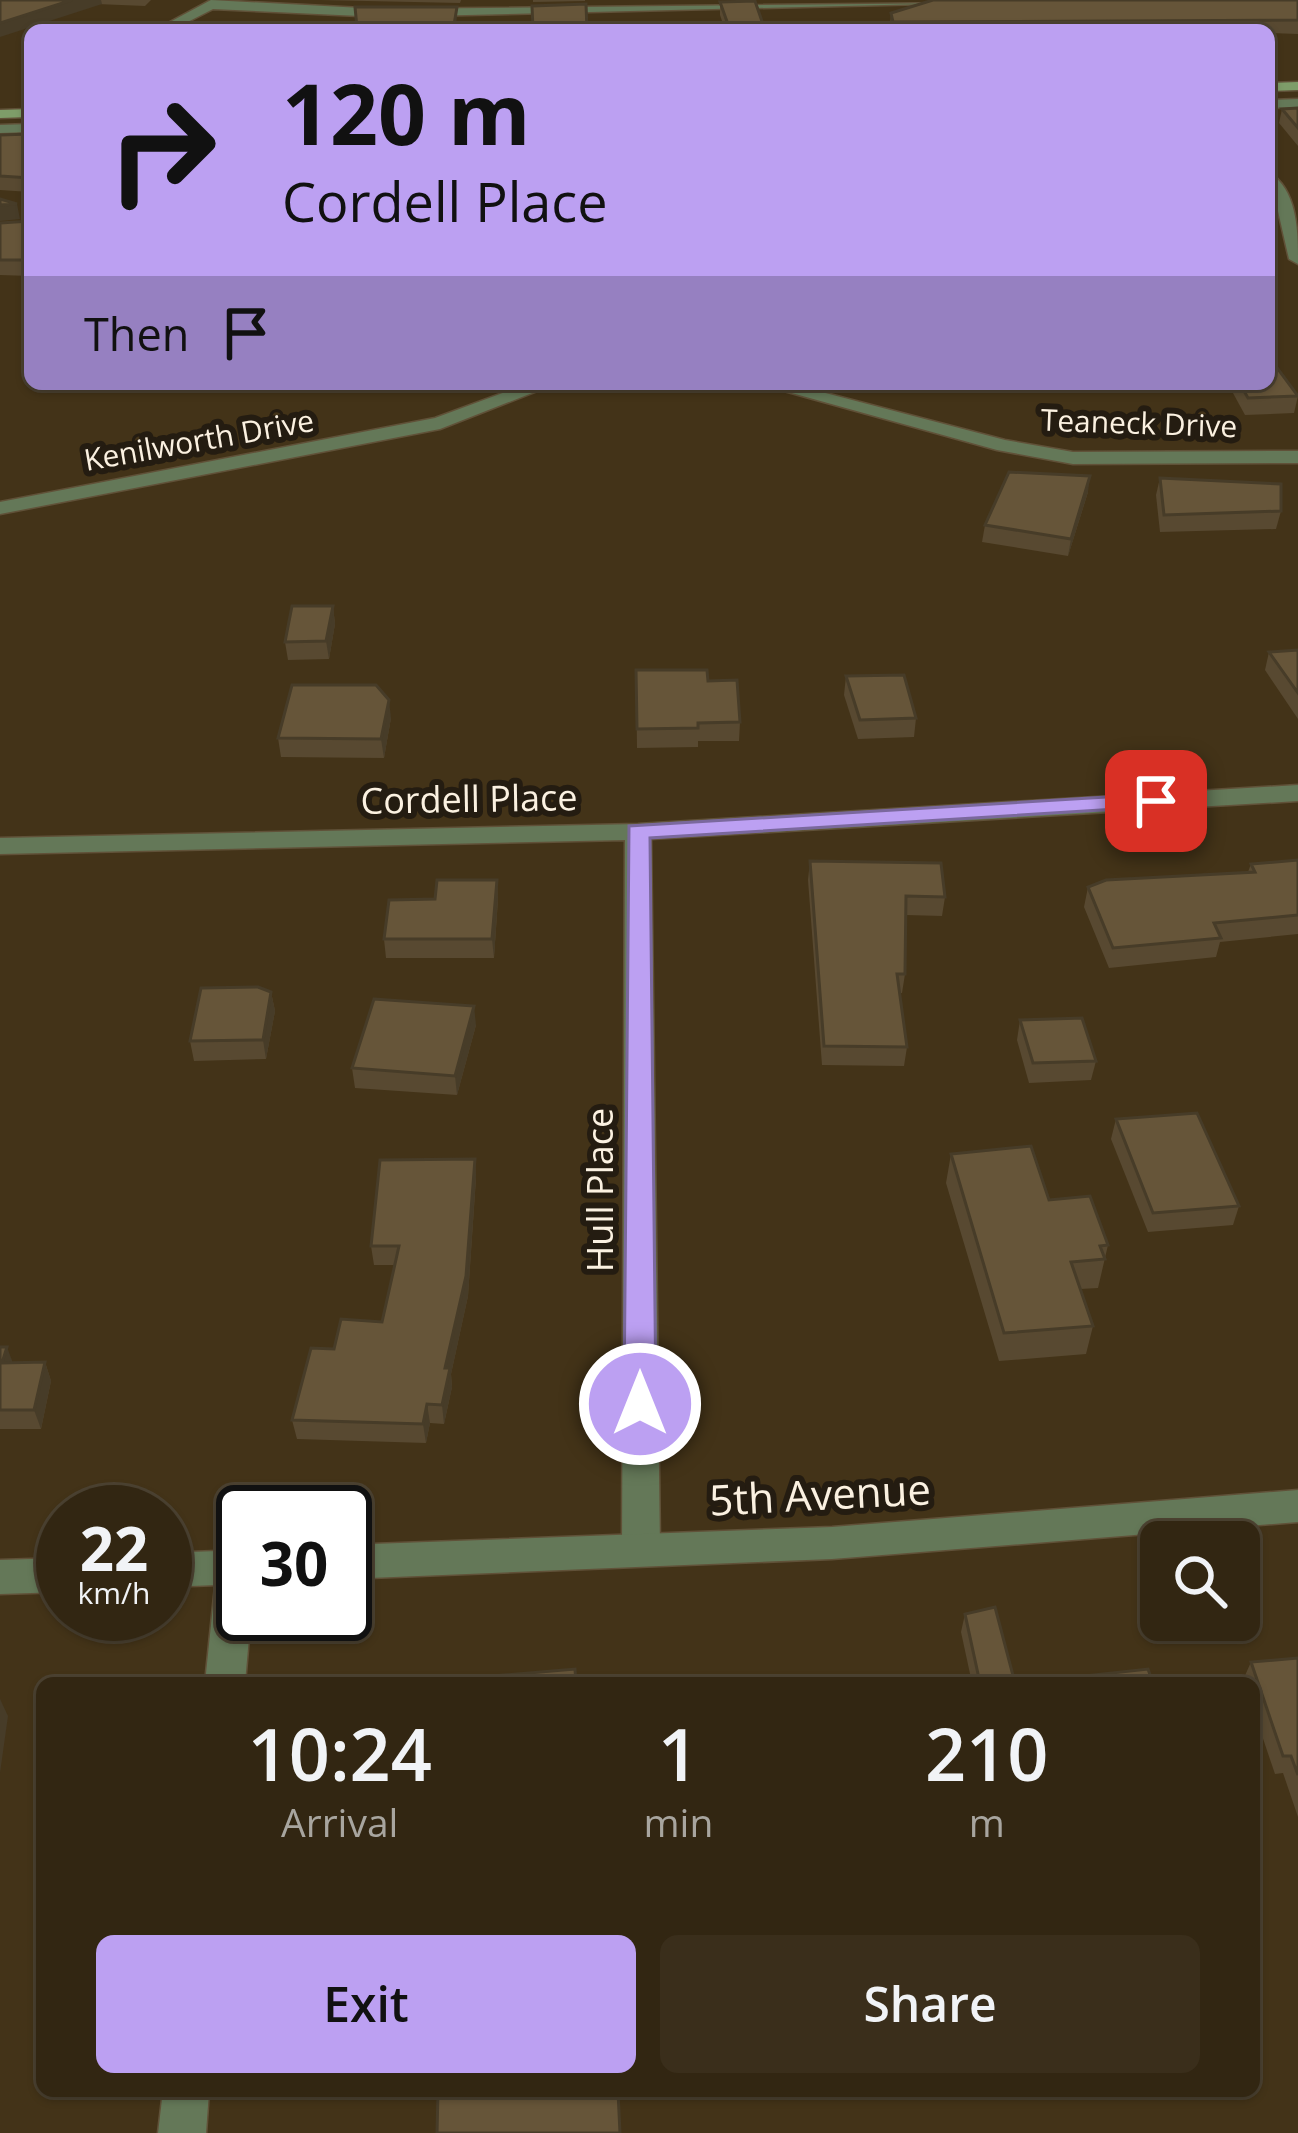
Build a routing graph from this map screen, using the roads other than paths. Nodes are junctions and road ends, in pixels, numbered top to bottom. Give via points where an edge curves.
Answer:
1 (219, 3) edge
2 (978, 3) edge
3 (651, 7) junction
4 (175, 24) edge
5 (655, 24) edge
6 (1275, 186) edge
7 (1298, 259) edge
8 (528, 390) edge
9 (792, 390) edge
10 (1298, 457) edge
11 (0, 508) edge
12 (1298, 793) edge
13 (638, 832) junction
14 (0, 846) edge
15 (1298, 1506) edge
16 (641, 1548) junction
17 (372, 1561) edge
18 (36, 1576) edge
19 (0, 1577) edge
20 (230, 1641) edge
21 (226, 1677) edge
22 (185, 2097) edge
23 (182, 2133) edge

1 - 3 street via 381,13
1 - 4 street
2 - 3 street
3 - 5 street
6 - 7 street
8 - 11 street, Kenilworth Drive via 440,423
9 - 10 street, Teaneck Drive via 1073,458
12 - 13 street, Cordell Place
13 - 14 street, Cordell Place
13 - 16 street, Hull Place
15 - 16 street, 5th Avenue via 832,1543
16 - 17 street, 5th Avenue
18 - 19 street
20 - 21 street
22 - 23 street

